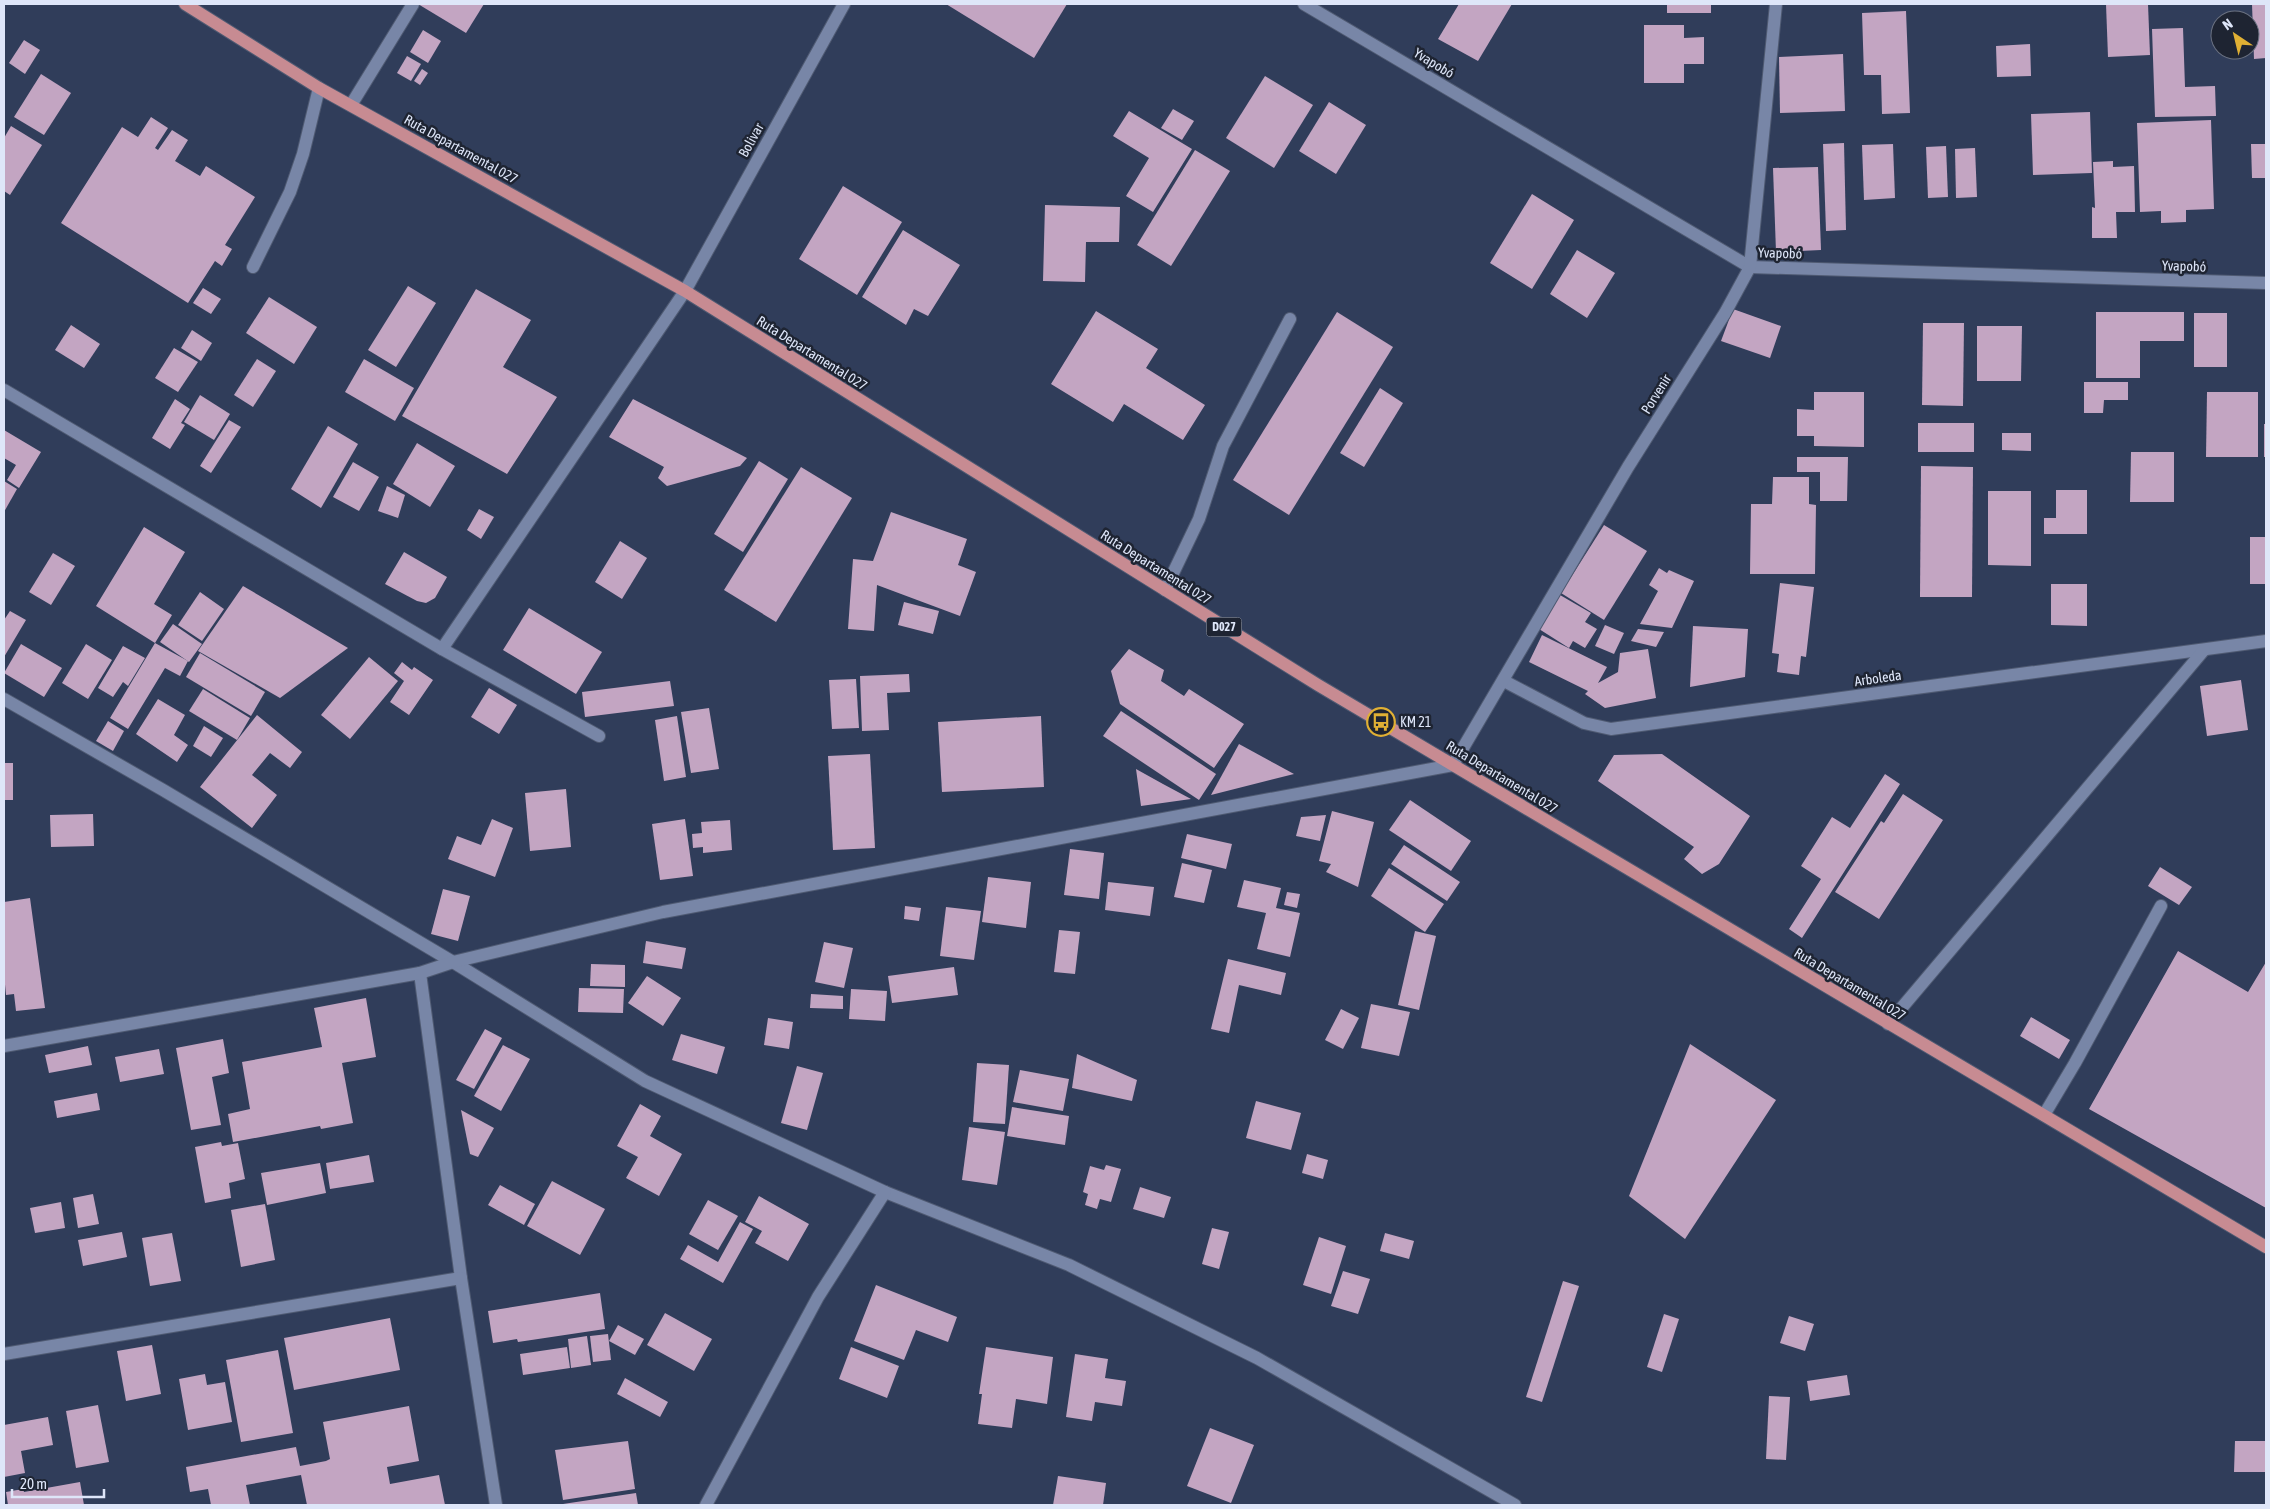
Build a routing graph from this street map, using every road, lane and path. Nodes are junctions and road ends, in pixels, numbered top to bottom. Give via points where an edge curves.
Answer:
1 (185, 4) edge
2 (413, 4) edge
3 (844, 4) edge
4 (1304, 4) edge
5 (1776, 4) edge
6 (318, 88) junction
7 (351, 105) junction
8 (253, 267) dead end
9 (1750, 267) junction
10 (2266, 284) edge
11 (685, 291) junction
12 (1290, 319) dead end
13 (4, 390) edge
14 (1165, 590) junction
15 (2266, 641) edge
16 (442, 649) junction
17 (2204, 650) junction
18 (1504, 681) junction
19 (4, 699) edge
20 (599, 736) dead end
21 (1453, 765) junction
22 (2161, 906) dead end
23 (453, 962) junction
24 (420, 973) junction
25 (1888, 1024) junction
26 (4, 1046) edge
27 (2044, 1115) junction
28 (885, 1192) junction
29 (2266, 1247) edge
30 (461, 1278) junction
31 (4, 1354) edge
32 (496, 1505) edge
33 (706, 1505) edge
34 (1515, 1505) edge

1 - 6 main road, Ruta Departamental 027 / D027
2 - 7 street
3 - 11 street, Bolivar
4 - 9 street, Yvapobó
5 - 9 street, Porvenir
6 - 7 main road, Ruta Departamental 027 / D027
6 - 8 street via 303,154 290,192
7 - 11 main road, Ruta Departamental 027 / D027
9 - 10 street, Yvapobó
9 - 18 street, Porvenir via 1725,313 1628,467
11 - 14 main road, Ruta Departamental 027 / D027
11 - 16 street, Bolivar
12 - 14 street via 1223,446 1199,519
13 - 16 street
14 - 21 main road, Ruta Departamental 027 / D027
15 - 17 street, Arboleda
16 - 20 street
17 - 18 street, Arboleda via 1611,729 1584,723
17 - 25 street
18 - 21 street, Porvenir
19 - 23 street
21 - 23 street via 663,912
21 - 25 main road, Ruta Departamental 027 / D027
22 - 27 street
23 - 24 street
23 - 28 street via 645,1081
24 - 26 street
24 - 30 street
25 - 27 main road, Ruta Departamental 027 / D027
27 - 29 main road, Ruta Departamental 027 / D027
28 - 33 street via 818,1297
28 - 34 street via 1069,1265 1257,1358
30 - 31 street
30 - 32 street

